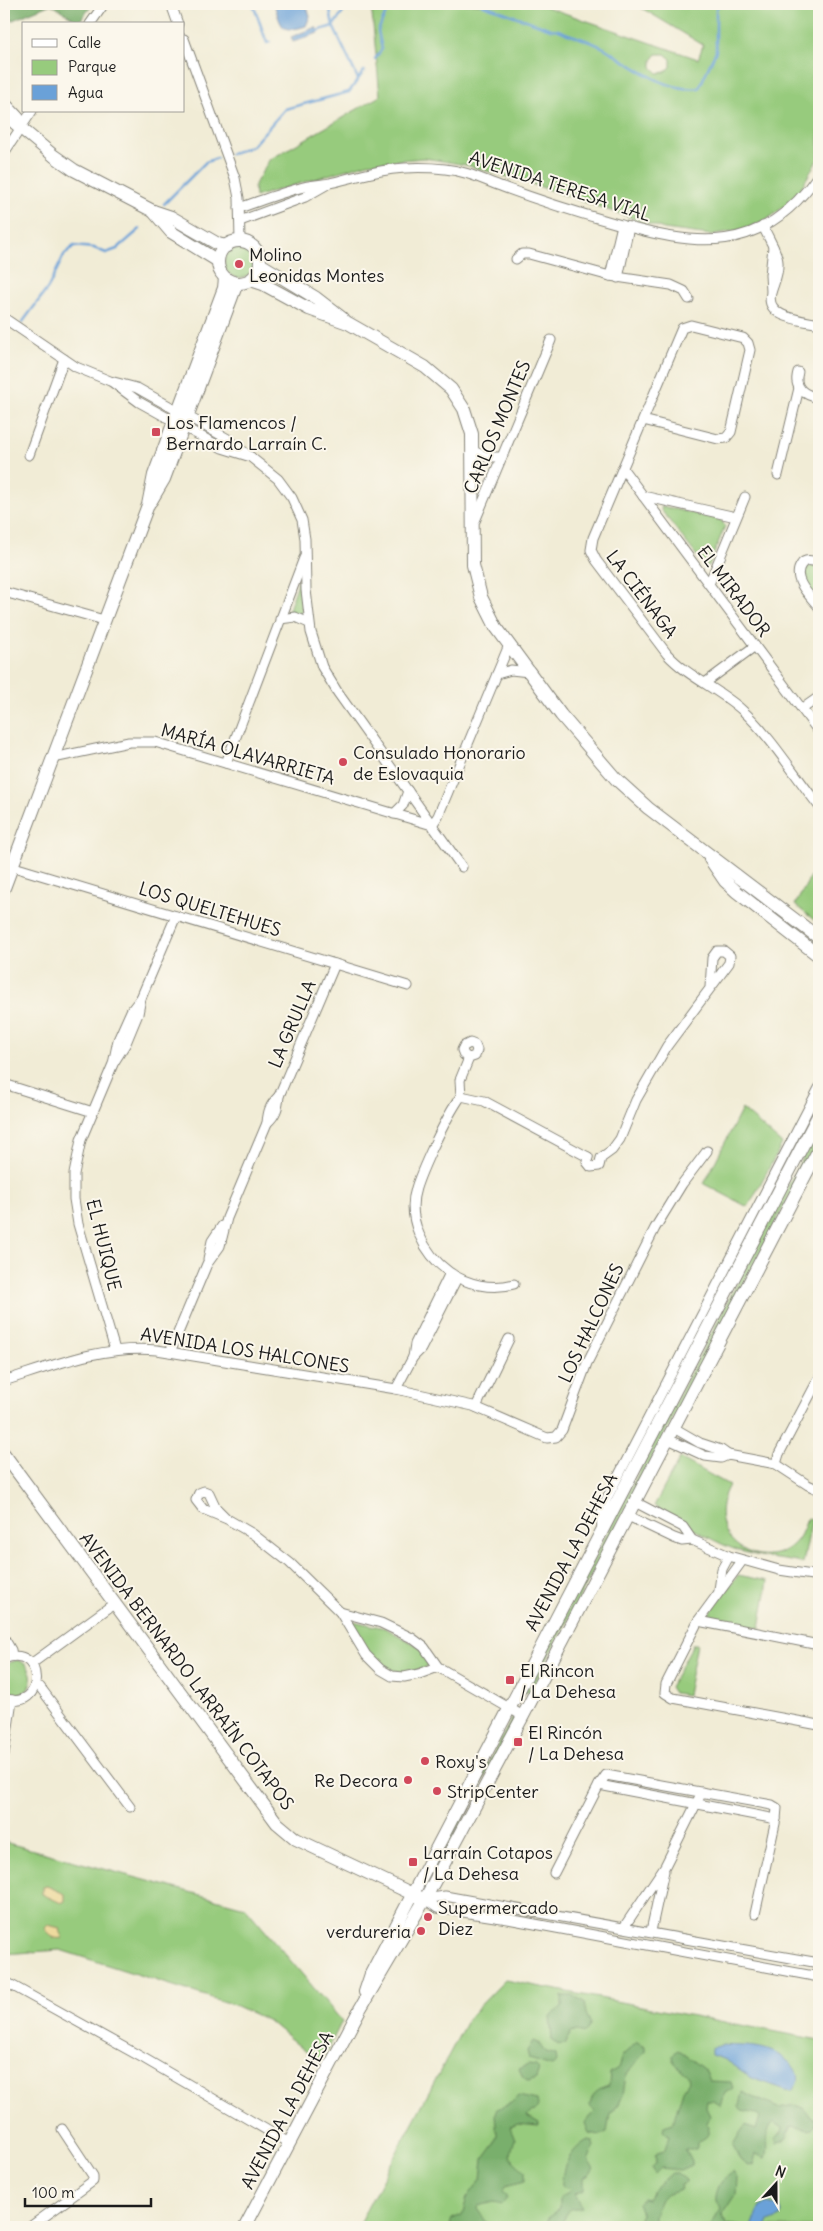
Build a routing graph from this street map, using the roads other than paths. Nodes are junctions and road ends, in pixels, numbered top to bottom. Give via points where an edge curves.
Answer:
1 (104, 4) edge
2 (171, 4) edge
3 (91, 22) edge
4 (177, 22) edge
5 (185, 42) edge
6 (4, 103) edge
7 (31, 112) edge
8 (4, 114) edge
9 (22, 127) junction
10 (4, 153) edge
11 (819, 174) edge
12 (328, 183) junction
13 (239, 208) junction
14 (153, 211) junction
15 (240, 220) junction
16 (625, 226) junction
17 (763, 226) junction
18 (240, 241) junction
19 (227, 246) junction
20 (516, 259) dead end
21 (218, 261) junction
22 (260, 264) junction
23 (614, 277) junction
24 (252, 280) junction
25 (231, 281) junction
26 (689, 299) dead end
27 (4, 318) edge
28 (348, 323) junction
29 (819, 324) edge
30 (551, 340) dead end
31 (64, 359) junction
32 (798, 372) dead end
33 (799, 388) junction
34 (819, 398) edge
35 (181, 418) junction
36 (643, 420) junction
37 (473, 451) junction
38 (29, 455) dead end
39 (502, 457) junction
40 (623, 469) junction
41 (778, 474) dead end
42 (643, 496) junction
43 (745, 497) dead end
44 (736, 518) junction
45 (473, 526) junction
46 (306, 553) junction
47 (819, 563) edge
48 (709, 584) junction
49 (4, 592) edge
50 (819, 607) edge
51 (280, 618) junction
52 (104, 620) junction
53 (309, 623) junction
54 (509, 645) junction
55 (755, 646) junction
56 (529, 672) junction
57 (497, 674) junction
58 (705, 683) junction
59 (819, 697) edge
60 (802, 709) junction
61 (819, 732) edge
62 (53, 758) junction
63 (226, 763) junction
64 (408, 791) junction
65 (819, 806) edge
66 (394, 814) junction
67 (432, 825) junction
68 (698, 846) junction
69 (8, 865) edge
70 (462, 867) dead end
71 (4, 888) edge
72 (176, 916) junction
73 (819, 938) edge
74 (819, 956) edge
75 (335, 964) junction
76 (408, 986) dead end
77 (710, 987) dead end
78 (469, 1058) dead end
79 (4, 1084) edge
80 (819, 1088) edge
81 (461, 1096) junction
82 (93, 1112) junction
83 (819, 1114) edge
84 (807, 1125) junction
85 (819, 1149) edge
86 (707, 1151) dead end
87 (454, 1276) junction
88 (514, 1284) dead end
89 (509, 1339) dead end
90 (115, 1350) junction
91 (170, 1352) junction
92 (819, 1378) edge
93 (4, 1381) edge
94 (396, 1390) junction
95 (476, 1407) junction
96 (671, 1433) junction
97 (700, 1443) junction
98 (695, 1452) junction
99 (4, 1454) edge
100 (728, 1455) junction
101 (776, 1464) junction
102 (819, 1490) edge
103 (635, 1502) junction
104 (628, 1516) junction
105 (664, 1517) junction
106 (227, 1519) dead end
107 (658, 1530) junction
108 (692, 1540) junction
109 (729, 1556) junction
110 (742, 1562) junction
111 (819, 1576) edge
112 (720, 1590) junction
113 (114, 1603) junction
114 (340, 1612) junction
115 (698, 1621) junction
116 (4, 1638) edge
117 (819, 1645) edge
118 (8, 1657) edge
119 (31, 1664) junction
120 (438, 1667) junction
121 (35, 1685) junction
122 (8, 1699) edge
123 (509, 1708) junction
124 (523, 1716) junction
125 (819, 1725) edge
126 (4, 1754) edge
127 (599, 1784) junction
128 (702, 1792) junction
129 (696, 1805) junction
130 (130, 1807) dead end
131 (776, 1819) junction
132 (666, 1866) junction
133 (554, 1873) dead end
134 (412, 1894) junction
135 (425, 1899) junction
136 (534, 1910) junction
137 (755, 1914) dead end
138 (564, 1916) junction
139 (531, 1924) junction
140 (624, 1927) junction
141 (561, 1929) junction
142 (651, 1932) junction
143 (776, 1955) junction
144 (819, 1963) edge
145 (774, 1969) junction
146 (819, 1977) edge
147 (4, 1981) edge
148 (360, 2009) junction
149 (62, 2129) dead end
150 (289, 2143) junction
151 (30, 2227) edge
152 (245, 2227) edge

1 - 3 street
2 - 4 street
5 - 13 street via 235,178
6 - 9 street
7 - 9 street
8 - 9 street
9 - 10 street
9 - 14 street via 68,166
11 - 17 street, AVENIDA TERESA VIAL via 793,205
12 - 13 street, AVENIDA TERESA VIAL via 299,188
12 - 15 street, AVENIDA TERESA VIAL via 305,197
12 - 16 street, AVENIDA TERESA VIAL via 386,169 453,170 471,173
13 - 15 street
14 - 19 street
14 - 21 street via 171,232
15 - 18 street
16 - 17 street, AVENIDA TERESA VIAL via 704,241 738,236
16 - 23 street
17 - 29 street via 773,248 770,305 774,311
18 - 19 street
18 - 22 street via 255,248
19 - 21 street
20 - 23 street via 522,254 529,254
21 - 25 street via 220,270
22 - 24 street
22 - 28 street via 316,298
23 - 26 street via 671,285 684,290
24 - 25 street
24 - 28 street
25 - 35 street
27 - 31 street
28 - 37 street via 445,382 467,417
30 - 39 street, CARLOS MONTES
31 - 35 street via 110,381 131,397
31 - 38 street
32 - 33 street
33 - 34 street
33 - 41 street
35 - 46 street via 222,448 251,458 272,473 292,498 304,528
35 - 52 street via 154,475 148,505
36 - 36 street, LA CIÉNAGA via 684,326 743,338 749,345 730,434 726,438 721,440
36 - 40 street, LA CIÉNAGA
37 - 39 street via 487,457
37 - 45 street
39 - 45 street, CARLOS MONTES
40 - 42 street, EL MIRADOR
40 - 58 street, LA CIÉNAGA via 592,542 592,554 667,654
42 - 44 street
42 - 48 street, EL MIRADOR
43 - 44 street
44 - 48 street
45 - 54 street via 473,565 477,587 490,618
46 - 51 street
46 - 53 street
47 - 50 street via 804,562 798,574 800,583
48 - 55 street, EL MIRADOR
49 - 52 street
51 - 53 street via 295,617
51 - 63 street
52 - 62 street
53 - 64 street via 328,679
54 - 56 street
54 - 57 street
55 - 58 street
55 - 60 street, EL MIRADOR
56 - 57 street via 511,670
56 - 68 street via 616,779
57 - 67 street
58 - 65 street, LA CIÉNAGA via 748,716
59 - 60 street
60 - 61 street, EL MIRADOR
62 - 63 street, MARÍA OLAVARRIETA via 146,741
62 - 69 street
63 - 66 street, MARÍA OLAVARRIETA
64 - 66 street via 403,805
64 - 67 street
66 - 67 street, MARÍA OLAVARRIETA
67 - 70 street
68 - 73 street
68 - 74 street via 730,886
69 - 71 street
69 - 72 street, LOS QUELTEHUES
72 - 75 street, LOS QUELTEHUES
72 - 82 street, EL HUIQUE via 141,998 126,1043 113,1064
75 - 76 street, LOS QUELTEHUES
75 - 91 street, LA GRULLA via 279,1096 271,1104 267,1124 227,1218 220,1246 207,1264
77 - 81 street via 649,1075 620,1139 602,1158 596,1153 588,1157 484,1101
78 - 81 street via 460,1080
79 - 82 street
80 - 84 street
81 - 87 street via 448,1114 414,1198 414,1216 422,1242 432,1257
82 - 90 street, EL HUIQUE via 78,1149 74,1199 78,1224
83 - 84 street, AVENIDA LA DEHESA
84 - 123 street, AVENIDA LA DEHESA
85 - 96 street, AVENIDA LA DEHESA
86 - 95 street, LOS HALCONES via 672,1198 651,1236 587,1363 562,1430 556,1437 547,1438
87 - 88 street via 487,1286
87 - 94 street via 415,1344 413,1358
89 - 95 street
90 - 91 street, AVENIDA LOS HALCONES
90 - 93 street, AVENIDA LOS HALCONES via 88,1354
91 - 94 street, AVENIDA LOS HALCONES
92 - 101 street
94 - 95 street, LOS HALCONES
96 - 97 street
96 - 98 street
96 - 103 street, AVENIDA LA DEHESA
97 - 98 street
97 - 100 street
98 - 100 street via 713,1457
99 - 113 street, AVENIDA BERNARDO LARRAÍN COTAPOS
100 - 101 street
101 - 102 street
103 - 104 street, AVENIDA LA DEHESA
103 - 105 street
104 - 107 street
104 - 124 street, AVENIDA LA DEHESA
105 - 107 street
105 - 108 street via 683,1527
106 - 114 street via 266,1543
107 - 108 street via 680,1540
108 - 109 street
109 - 110 street
109 - 112 street via 722,1569
110 - 111 street
110 - 112 street
112 - 115 street
113 - 119 street
113 - 134 street, AVENIDA BERNARDO LARRAÍN COTAPOS via 282,1828 296,1839
114 - 120 street via 381,1623 408,1635 424,1647
114 - 120 street via 366,1655 387,1674 412,1676
115 - 117 street
115 - 125 street via 665,1687 668,1696
116 - 118 street via 11,1650
118 - 119 street via 24,1658
119 - 121 street via 36,1672
120 - 123 street
121 - 122 street via 26,1697
121 - 130 street via 40,1687
122 - 126 street
123 - 124 street
123 - 134 street, AVENIDA LA DEHESA
124 - 135 street, AVENIDA LA DEHESA
127 - 128 street via 608,1775
127 - 129 street
127 - 133 street
128 - 129 street
128 - 131 street via 774,1805 777,1808
129 - 131 street
129 - 132 street
131 - 137 street
132 - 140 street
132 - 142 street
134 - 135 street, AVENIDA BERNARDO LARRAÍN COTAPOS
134 - 148 street, AVENIDA LA DEHESA via 371,1974
135 - 136 street, AVENIDA BERNARDO LARRAÍN COTAPOS via 445,1896
135 - 139 street, AVENIDA BERNARDO LARRAÍN COTAPOS via 437,1908
135 - 148 street, AVENIDA LA DEHESA
136 - 138 street, AVENIDA BERNARDO LARRAÍN COTAPOS
136 - 139 street
138 - 140 street, AVENIDA BERNARDO LARRAÍN COTAPOS
138 - 141 street
139 - 141 street, AVENIDA BERNARDO LARRAÍN COTAPOS
140 - 142 street, AVENIDA BERNARDO LARRAÍN COTAPOS
141 - 145 street, AVENIDA BERNARDO LARRAÍN COTAPOS
142 - 143 street, AVENIDA BERNARDO LARRAÍN COTAPOS
143 - 144 street, AVENIDA BERNARDO LARRAÍN COTAPOS
143 - 145 street
145 - 146 street, AVENIDA BERNARDO LARRAÍN COTAPOS
147 - 150 street
148 - 150 street, AVENIDA LA DEHESA
149 - 151 street via 93,2176 93,2181
150 - 152 street, AVENIDA LA DEHESA

